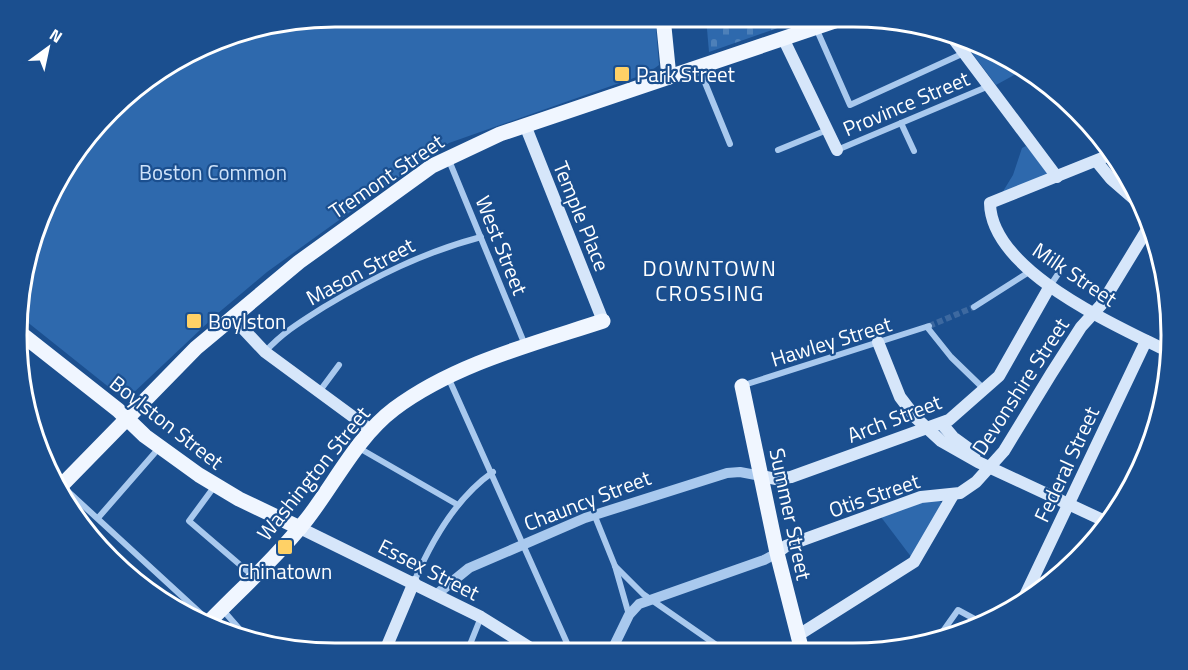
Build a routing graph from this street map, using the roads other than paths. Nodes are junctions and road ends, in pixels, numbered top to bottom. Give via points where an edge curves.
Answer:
1 (664, 27) edge
2 (816, 28) joint
3 (783, 38) junction
4 (958, 45) edge
5 (964, 53) junction
6 (699, 68) junction
7 (669, 77) junction
8 (988, 86) junction
9 (901, 123) junction
10 (525, 126) junction
11 (827, 130) junction
12 (730, 144) dead end
13 (778, 150) dead end
14 (837, 150) joint
15 (914, 151) dead end
16 (448, 157) junction
17 (1104, 158) edge
18 (1096, 162) junction
19 (1057, 177) junction
20 (1125, 191) edge
21 (1145, 235) edge
22 (481, 237) junction
23 (1029, 272) junction
24 (1059, 274) dead end
25 (1050, 286) junction
26 (974, 307) tunnel mouth
27 (1094, 313) junction
28 (232, 317) junction
29 (603, 321) joint
30 (27, 338) edge
31 (1146, 340) junction
32 (878, 342) junction
33 (525, 346) junction
34 (1160, 348) edge
35 (266, 352) junction
36 (339, 365) dead end
37 (448, 377) junction
38 (742, 386) joint
39 (985, 390) junction
40 (319, 392) junction
41 (127, 418) junction
42 (942, 424) junction
43 (926, 428) junction
44 (371, 430) junction
45 (160, 447) junction
46 (359, 447) junction
47 (992, 466) junction
48 (492, 472) junction
49 (761, 476) junction
50 (65, 482) edge
51 (215, 486) junction
52 (953, 495) junction
53 (72, 496) edge
54 (458, 505) junction
55 (1068, 505) junction
56 (594, 514) junction
57 (98, 518) junction
58 (1099, 519) edge
59 (300, 528) junction
60 (524, 545) junction
61 (777, 553) junction
62 (615, 566) junction
63 (253, 576) junction
64 (414, 582) junction
65 (1029, 587) edge
66 (437, 594) junction
67 (650, 599) junction
68 (192, 607) edge
69 (222, 609) junction
70 (629, 615) junction
71 (481, 616) junction
72 (213, 618) edge
73 (974, 619) edge
74 (238, 628) edge
75 (944, 629) edge
76 (798, 636) junction
77 (388, 643) edge
78 (470, 643) edge
79 (520, 643) edge
80 (567, 643) edge
81 (615, 643) edge
82 (713, 643) edge
83 (800, 643) edge

1 - 7 main road
2 - 3 main road, Tremont Street
2 - 5 street via 850,105
3 - 6 main road, Tremont Street
3 - 11 main road
4 - 5 main road
5 - 8 main road
6 - 7 main road, Tremont Street
6 - 12 street
7 - 10 main road, Tremont Street
8 - 9 street, Province Street
8 - 19 main road
9 - 14 street, Province Street
9 - 15 street
10 - 16 main road, Tremont Street
10 - 29 main road, Temple Place
11 - 13 street
11 - 14 main road
16 - 22 street, West Street
16 - 28 main road, Tremont Street via 308,255
17 - 18 main road
18 - 19 main road
18 - 20 main road
19 - 23 main road, Milk Street via 990,203 990,212 1006,244
21 - 27 main road, Devonshire Street
22 - 33 street, West Street
22 - 35 street, Mason Street via 413,259 362,284 289,329
23 - 25 main road, Milk Street
23 - 26 street
24 - 25 street
25 - 27 main road, Milk Street
25 - 39 main road, Arch Street via 1004,368
27 - 31 main road, Milk Street
27 - 47 main road, Devonshire Street via 1075,336
28 - 35 main road
28 - 41 main road, Tremont Street
29 - 33 main road, Washington Street
30 - 41 main road, Boylston Street
31 - 34 main road, Milk Street
31 - 55 main road, Federal Street
32 - 38 street, Hawley Street
32 - 39 street, Hawley Street via 928,326 951,357
32 - 43 main road via 896,390
33 - 37 main road, Washington Street
35 - 40 main road
36 - 40 street
37 - 44 main road, Washington Street via 401,404
37 - 48 street
38 - 49 main road, Summer Street
39 - 42 main road, Arch Street
40 - 44 main road
41 - 45 main road, Boylston Street
41 - 50 main road, Tremont Street
42 - 43 main road, Arch Street
42 - 47 main road
43 - 47 main road via 948,446
43 - 49 main road, Arch Street via 791,477
44 - 46 main road, Washington Street
45 - 51 main road, Boylston Street
45 - 57 street
46 - 54 street
46 - 59 main road, Washington Street
47 - 52 main road, Devonshire Street via 976,482
47 - 55 main road
48 - 54 street
48 - 60 street
49 - 56 street, Chauncy Street via 727,473
49 - 61 main road, Summer Street
51 - 59 main road, Boylston Street
51 - 63 street via 189,521
52 - 61 main road, Otis Street via 921,497 786,546
52 - 76 main road, Devonshire Street via 914,562
53 - 57 street
54 - 64 street
55 - 58 main road
55 - 65 main road, Federal Street
56 - 60 street, Chauncy Street
56 - 62 street
57 - 68 street
59 - 63 main road, Washington Street
59 - 64 main road, Essex Street
60 - 66 street, Chauncy Street via 469,568
60 - 80 street
61 - 67 street via 764,561
61 - 76 main road, Summer Street
62 - 67 street
62 - 70 street
63 - 69 main road, Washington Street
64 - 66 main road, Essex Street
64 - 77 main road
66 - 71 main road, Essex Street
67 - 70 street
67 - 82 street
69 - 72 main road, Washington Street
69 - 74 street
70 - 81 street
71 - 78 street
71 - 79 main road, Essex Street
73 - 75 street via 958,610
76 - 83 main road, Summer Street

